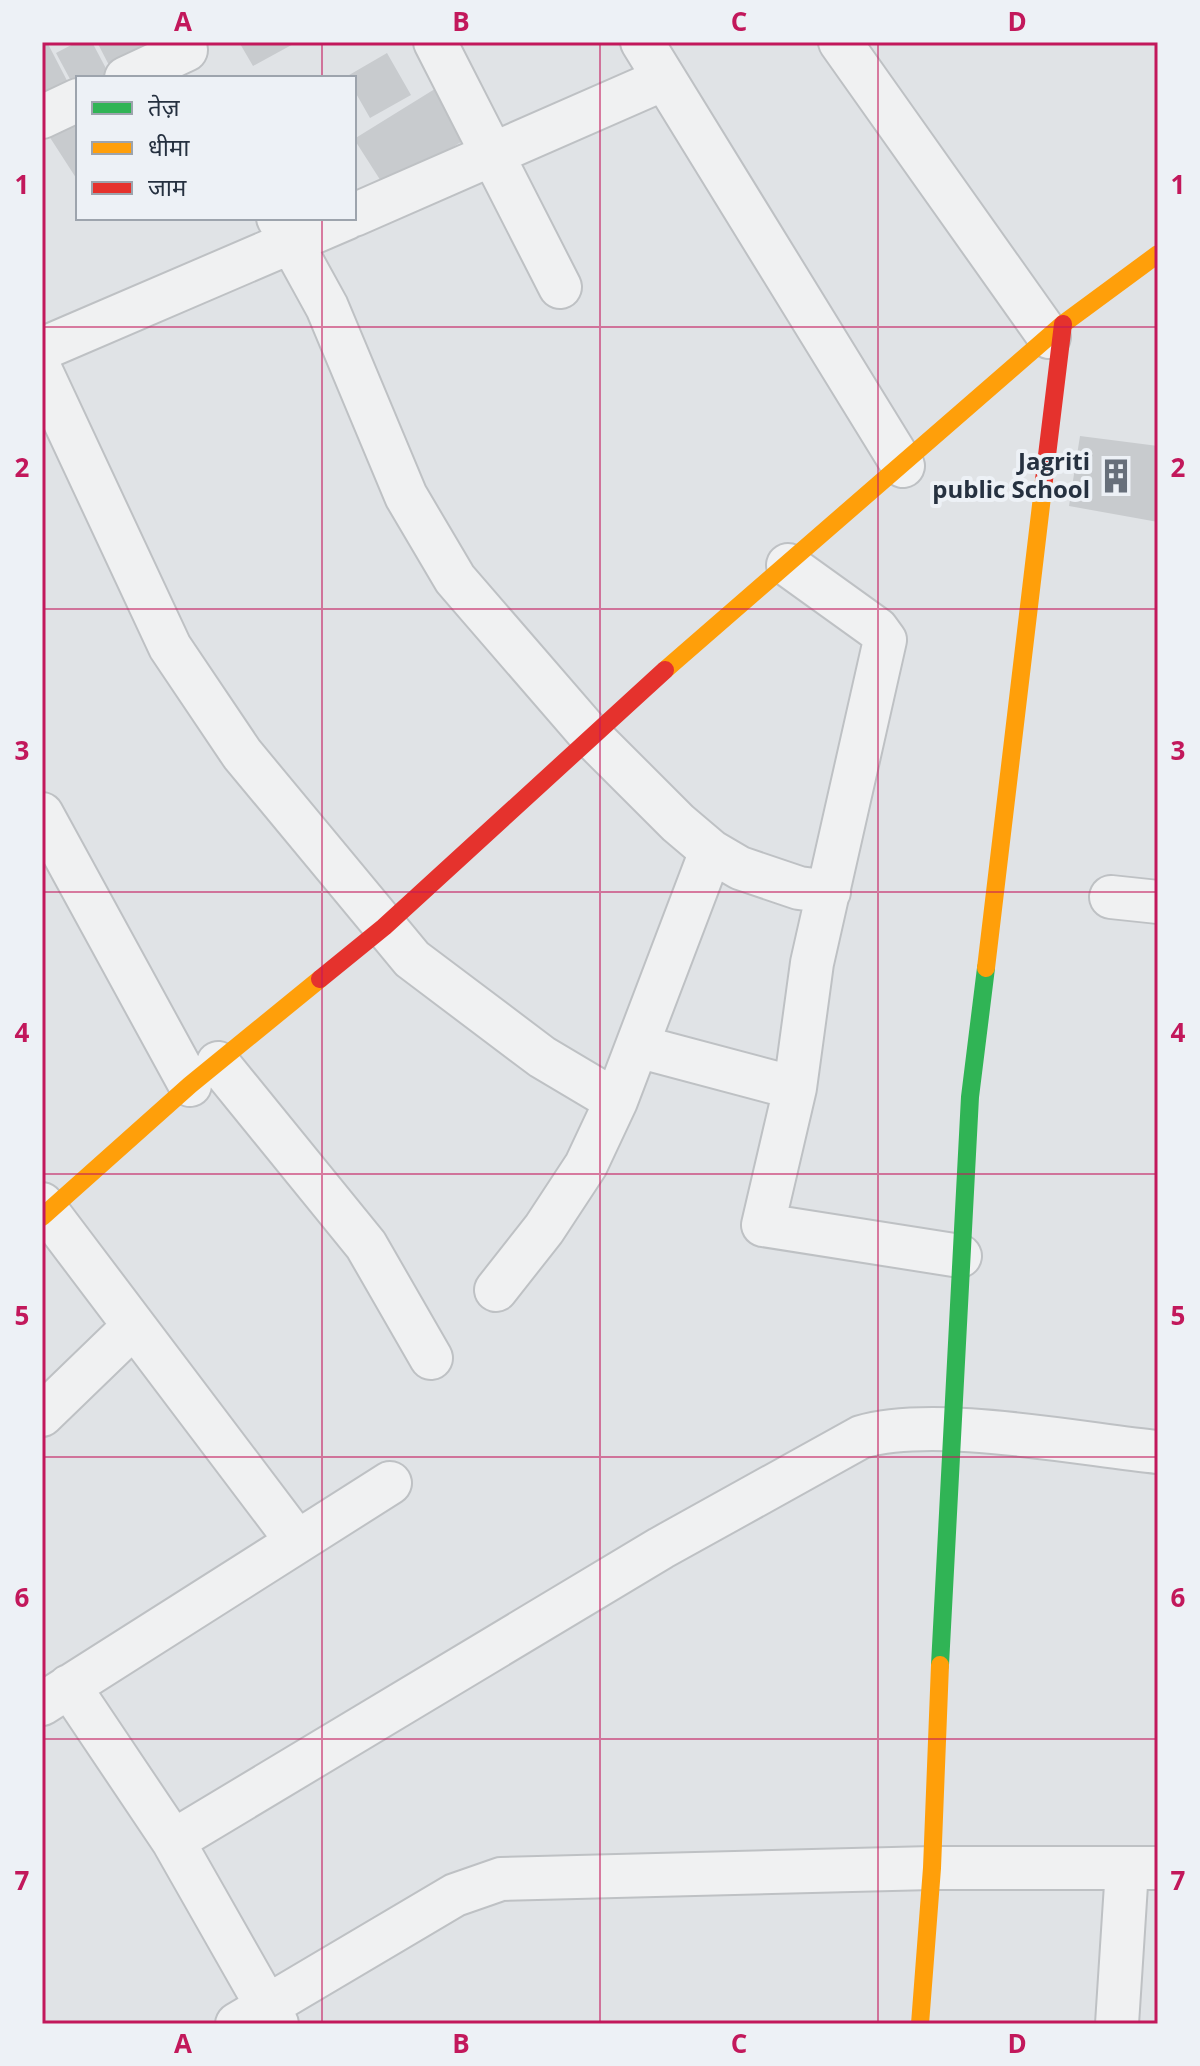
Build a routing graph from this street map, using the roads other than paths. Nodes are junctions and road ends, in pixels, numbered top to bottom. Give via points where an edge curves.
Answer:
1 (435, 42) edge
2 (642, 42) edge
3 (840, 42) edge
4 (190, 57) edge
5 (132, 76) edge
6 (664, 79) junction
7 (76, 101) edge
8 (42, 117) edge
9 (493, 155) junction
10 (356, 214) edge
11 (337, 220) edge
12 (285, 230) edge
13 (1158, 254) edge
14 (560, 287) dead end
15 (1056, 330) junction
16 (42, 349) edge
17 (42, 373) edge
18 (903, 466) junction
19 (788, 565) junction
20 (590, 735) junction
21 (42, 814) edge
22 (711, 851) junction
23 (829, 892) junction
24 (1111, 897) dead end
25 (1158, 902) edge
26 (384, 927) junction
27 (637, 1046) junction
28 (204, 1074) junction
29 (795, 1088) junction
30 (616, 1101) junction
31 (44, 1212) edge
32 (960, 1256) junction
33 (496, 1290) dead end
34 (134, 1326) junction
35 (431, 1358) dead end
36 (42, 1415) edge
37 (950, 1430) junction
38 (1158, 1452) edge
39 (390, 1483) dead end
40 (296, 1540) junction
41 (56, 1695) edge
42 (173, 1841) junction
43 (932, 1868) junction
44 (1142, 1868) edge
45 (261, 2018) edge
46 (920, 2024) edge
47 (1117, 2024) edge

1 - 9 street
2 - 6 street
3 - 15 street
4 - 5 street
6 - 9 street
6 - 18 street
7 - 8 street
9 - 10 street
9 - 14 street
11 - 12 street
12 - 16 street
12 - 20 street via 327,307 406,496 439,553 473,601
13 - 15 street
15 - 18 street
15 - 32 street via 977,1028
17 - 26 street via 170,647 242,754
18 - 19 street
19 - 20 street
19 - 23 street via 885,640
20 - 22 street
20 - 26 street
21 - 28 street
22 - 23 street via 740,868
22 - 27 street
23 - 29 street via 812,963
24 - 25 street
26 - 28 street
26 - 30 street via 412,959 463,999 542,1057
27 - 29 street
27 - 30 street
28 - 31 street
28 - 35 street via 366,1245
29 - 32 street via 763,1225
30 - 33 street via 563,1202
31 - 34 street
32 - 37 street
34 - 36 street
34 - 40 street
37 - 38 street
37 - 42 street via 877,1433 846,1445 661,1548
37 - 43 street
39 - 40 street
40 - 41 street
41 - 42 street
42 - 45 street
43 - 44 street
43 - 45 street via 605,1873 486,1881 436,1906
43 - 46 street
44 - 47 street

